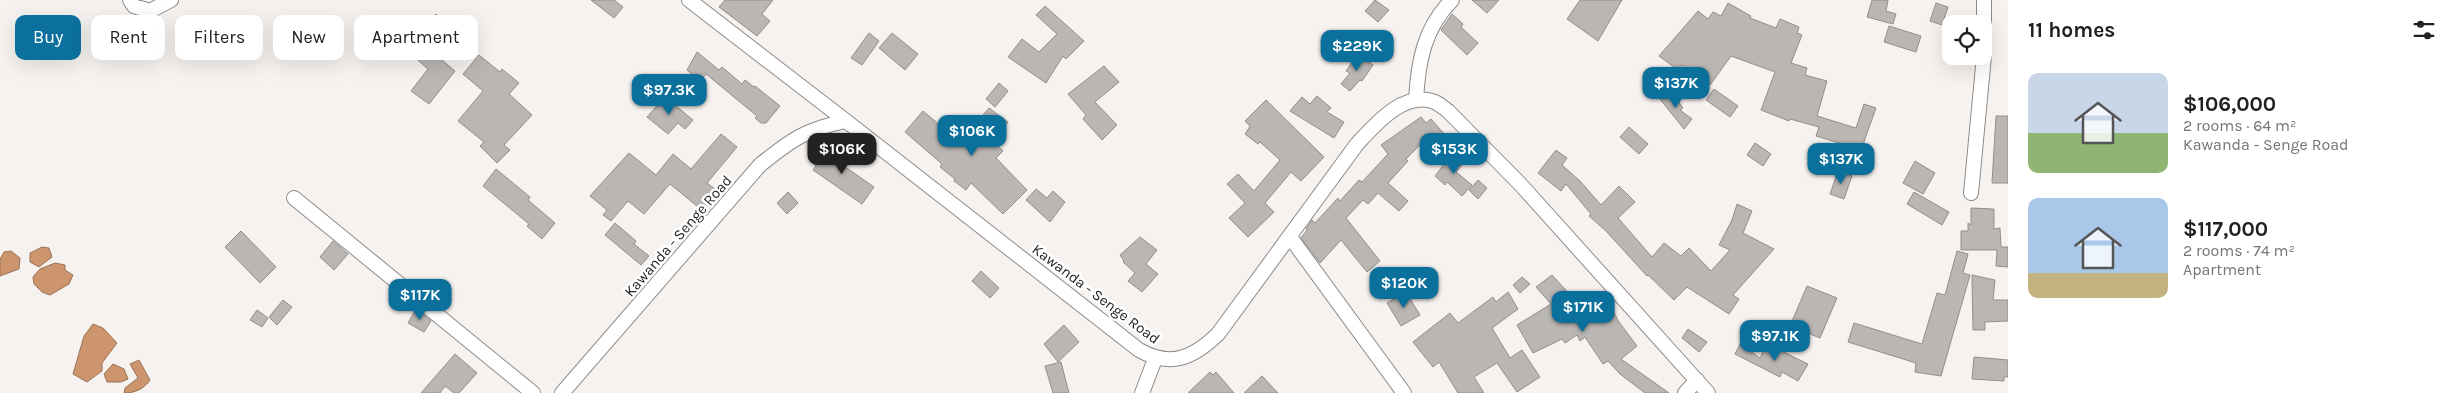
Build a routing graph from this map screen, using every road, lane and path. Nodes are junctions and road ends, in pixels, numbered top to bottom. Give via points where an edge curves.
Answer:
1 (130, 0) edge
2 (171, 0) edge
3 (1452, 0) edge
4 (1984, 0) edge
5 (696, 2) edge
6 (1984, 15) edge
7 (1983, 65) edge
8 (1416, 100) junction
9 (846, 121) junction
10 (1971, 193) dead end
11 (294, 198) dead end
12 (1290, 237) junction
13 (1155, 359) junction
14 (1697, 380) junction
15 (533, 393) edge
16 (562, 393) edge
17 (1142, 393) edge
18 (1404, 393) edge
19 (1685, 393) edge
20 (1708, 393) edge

1 - 2 street via 134,6 150,11
3 - 8 street via 1421,51
4 - 6 street
5 - 9 street
7 - 10 street
8 - 12 street, Kawanda - Senge Road via 1383,117 1357,144
8 - 14 street via 1434,102 1448,110 1521,185
9 - 13 street, Kawanda - Senge Road via 1139,350
9 - 16 street, Kawanda - Senge Road via 817,127 791,140 760,164
11 - 15 street
12 - 13 street, Kawanda - Senge Road via 1218,334 1205,346 1174,359
12 - 18 street
13 - 17 street
14 - 19 street
14 - 20 street

